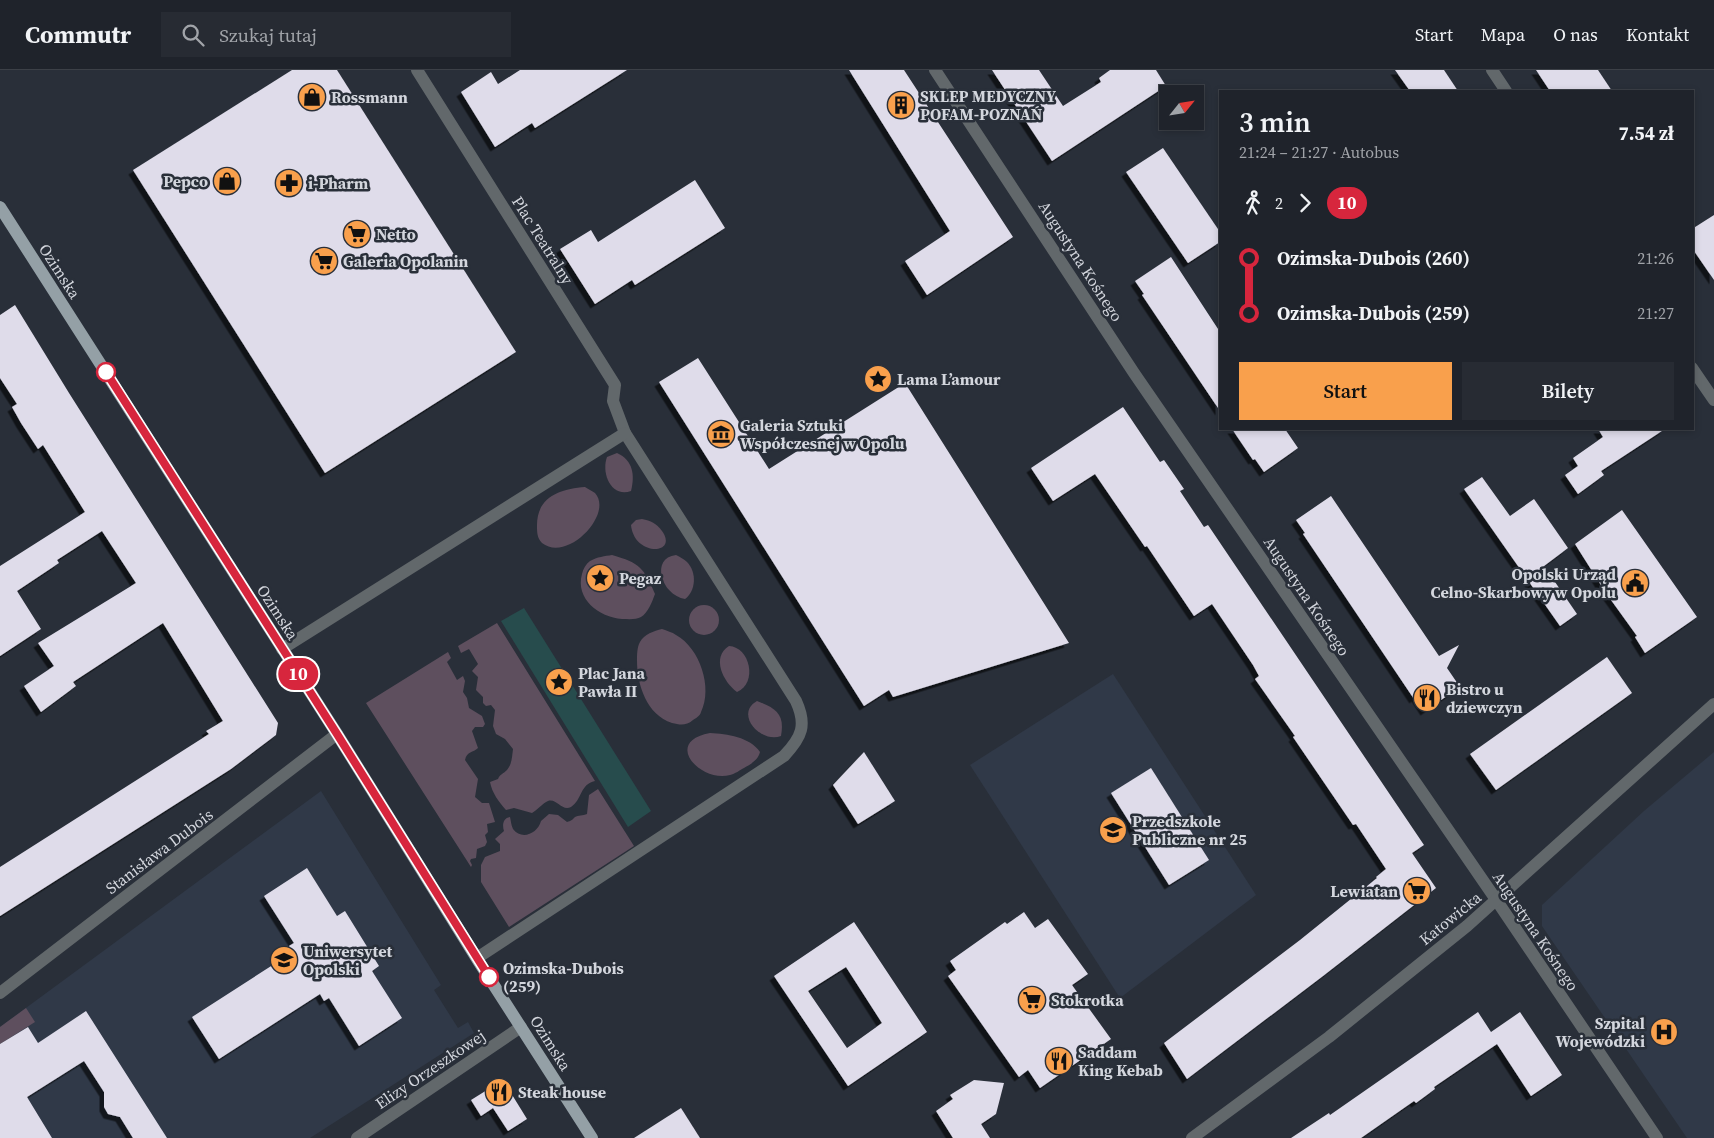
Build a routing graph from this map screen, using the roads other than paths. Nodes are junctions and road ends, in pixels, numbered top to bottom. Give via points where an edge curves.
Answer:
1 (417, 70) edge
2 (935, 70) edge
3 (1492, 70) edge
4 (1505, 90) edge
5 (0, 207) edge
6 (1694, 371) edge
7 (1714, 400) edge
8 (625, 433) junction
9 (282, 648) junction
10 (1714, 704) edge
11 (337, 734) junction
12 (1497, 901) junction
13 (477, 958) junction
14 (0, 993) edge
15 (521, 1027) junction
16 (357, 1138) edge
17 (592, 1138) edge
18 (1192, 1138) edge
19 (1657, 1138) edge

1 - 8 street, Plac Teatralny via 615,385 613,401
2 - 12 street, Augustyna Kośnego via 1134,373
3 - 4 street
5 - 9 main road, Ozimska
6 - 7 street
8 - 9 street
8 - 13 street via 796,701 802,714 800,736 784,756
9 - 11 main road, Ozimska
10 - 12 street, Katowicka
11 - 13 main road, Ozimska
11 - 14 street, Stanisława Dubois
12 - 18 street, Katowicka via 1328,1037
12 - 19 street, Augustyna Kośnego
13 - 15 main road, Ozimska
15 - 16 street, Elizy Orzeszkowej
15 - 17 main road, Ozimska

